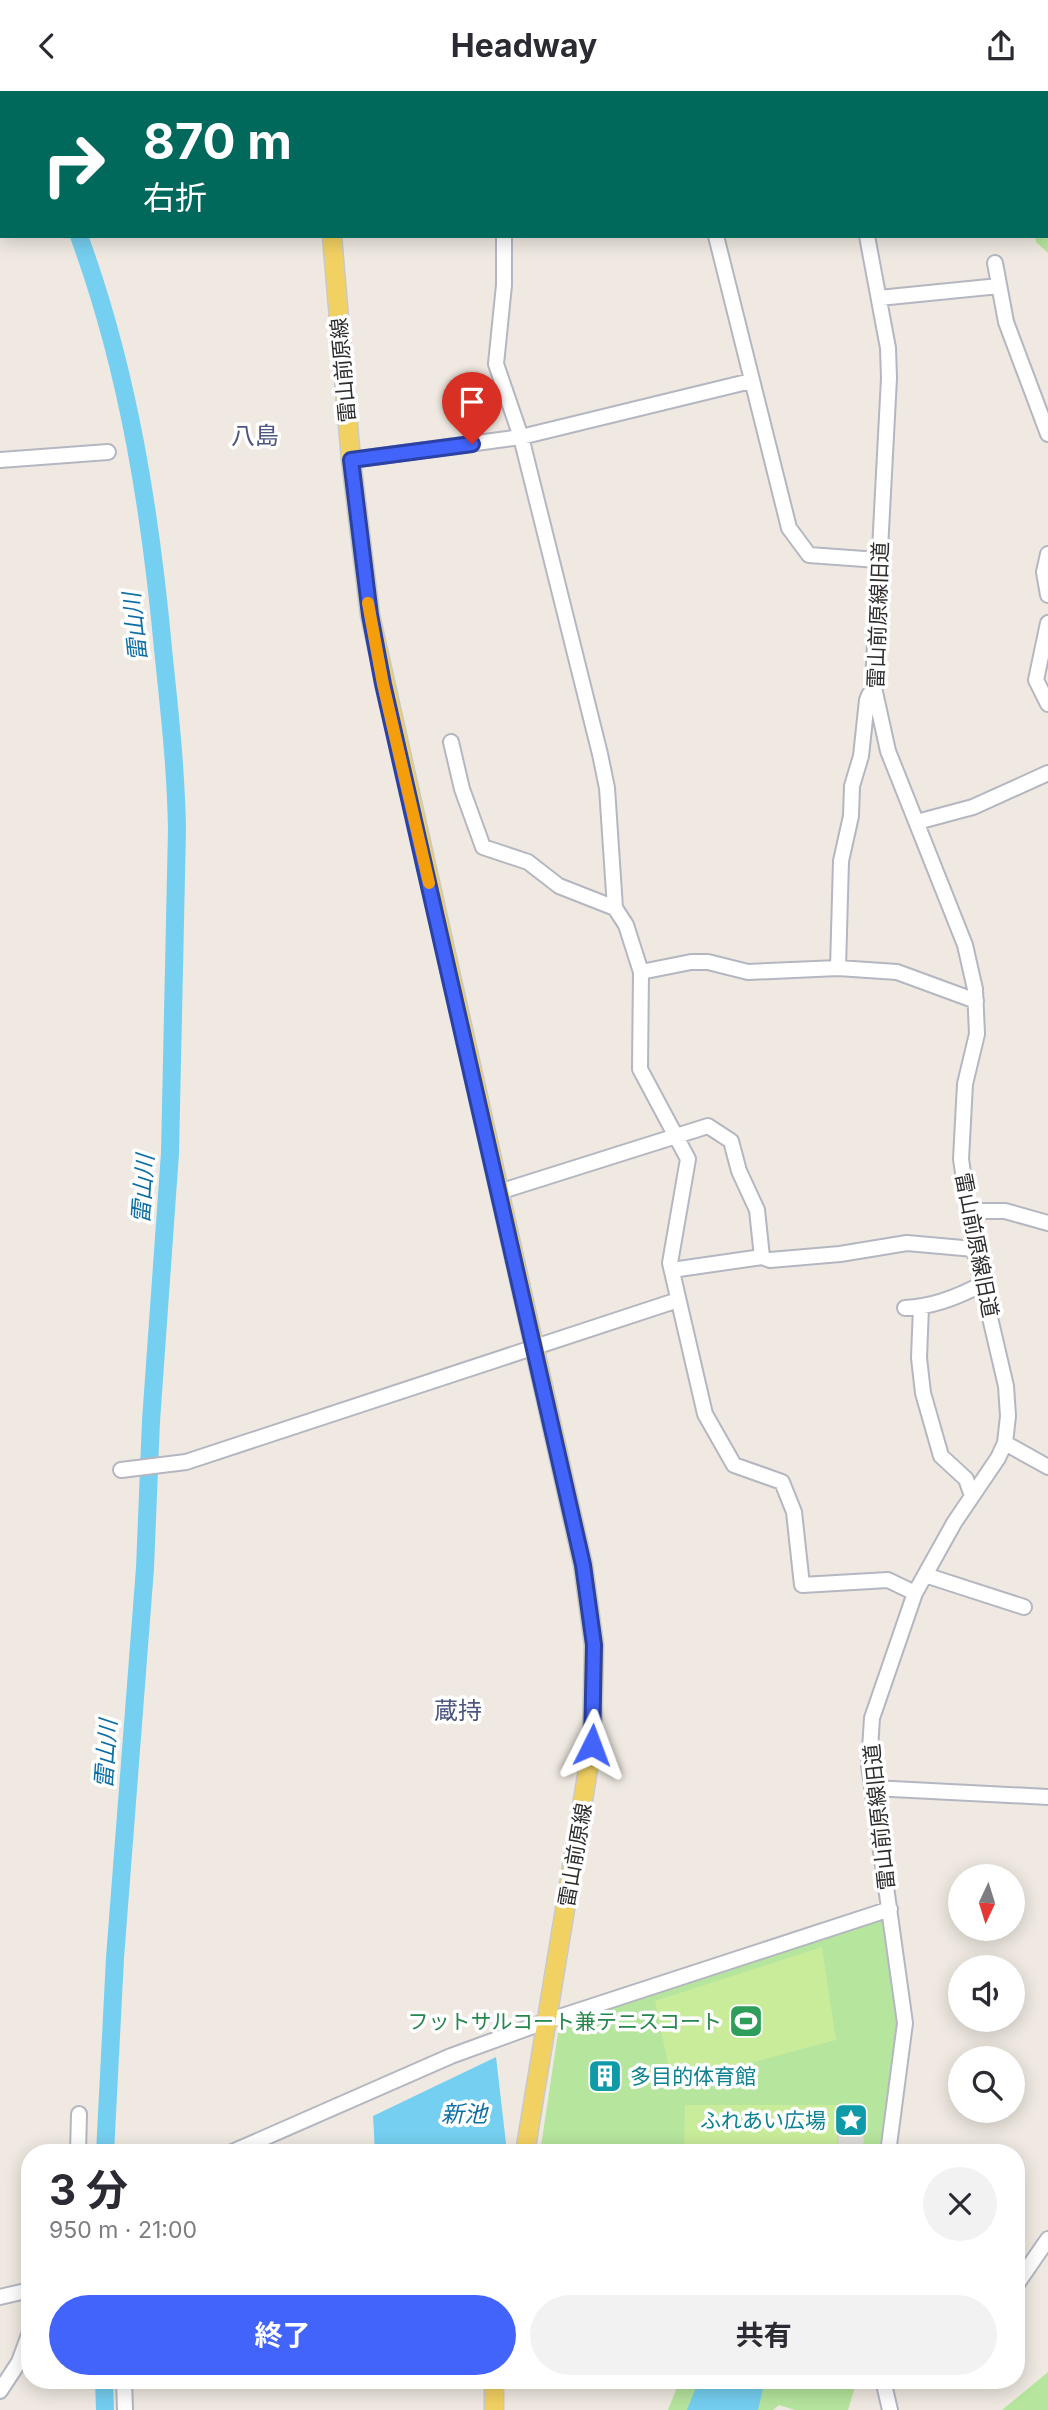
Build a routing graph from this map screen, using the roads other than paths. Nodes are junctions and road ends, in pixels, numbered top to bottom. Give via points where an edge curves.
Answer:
1 (332, 238) edge
2 (504, 238) edge
3 (716, 238) edge
4 (867, 238) edge
5 (995, 263) dead end
6 (999, 285) junction
7 (879, 297) junction
8 (751, 381) junction
9 (1048, 434) edge
10 (521, 437) junction
11 (108, 452) dead end
12 (0, 460) edge
13 (351, 460) junction
14 (1048, 554) edge
15 (878, 561) junction
16 (1048, 595) edge
17 (1048, 623) edge
18 (875, 695) junction
19 (1048, 704) edge
20 (451, 743) dead end
21 (1048, 773) edge
22 (917, 822) junction
23 (615, 908) junction
24 (838, 968) junction
25 (641, 972) junction
26 (976, 1001) junction
27 (676, 1136) junction
28 (499, 1192) junction
29 (970, 1211) junction
30 (1048, 1223) edge
31 (974, 1249) junction
32 (762, 1257) junction
33 (672, 1270) junction
34 (982, 1284) junction
35 (678, 1300) junction
36 (921, 1307) junction
37 (905, 1308) dead end
38 (534, 1347) junction
39 (1005, 1443) junction
40 (1048, 1467) edge
41 (121, 1470) dead end
42 (972, 1496) junction
43 (925, 1575) junction
44 (915, 1593) junction
45 (1024, 1607) dead end
46 (873, 1788) junction
47 (1048, 1797) edge
48 (890, 1909) junction
49 (547, 2021) junction
50 (79, 2114) dead end
51 (78, 2144) edge
52 (251, 2144) edge
53 (526, 2144) edge
54 (889, 2144) edge
55 (1048, 2239) edge
56 (1025, 2272) edge
57 (21, 2292) edge
58 (0, 2297) edge
59 (21, 2357) edge
60 (124, 2389) edge
61 (494, 2389) edge
62 (885, 2389) edge
63 (0, 2391) edge
64 (889, 2409) edge
65 (125, 2410) edge
66 (494, 2410) edge

1 - 13 main road, 雷山前原線
2 - 10 street via 496,364
3 - 8 street
4 - 7 street, 雷山前原線旧道
5 - 6 street
6 - 7 street
6 - 9 street via 1006,322
7 - 15 street, 雷山前原線旧道 via 889,378
8 - 10 street
8 - 15 street via 784,515 796,540 818,558
10 - 13 street
10 - 23 street via 607,788
11 - 12 street
13 - 28 main road, 雷山前原線 via 383,684
14 - 16 street via 1044,560
15 - 18 street, 雷山前原線旧道
17 - 19 street via 1037,680
18 - 22 street, 雷山前原線旧道 via 888,751
18 - 24 street via 867,700 841,861
20 - 23 street via 483,847 528,862 559,886
21 - 22 street via 973,807
22 - 26 street, 雷山前原線旧道 via 965,945
23 - 25 street via 626,925
24 - 25 street via 748,972 691,962
24 - 26 street via 897,972
25 - 27 street via 640,1069
26 - 29 street, 雷山前原線旧道 via 976,1034 965,1084 961,1139
27 - 28 street
27 - 32 street via 708,1126 731,1141 757,1210
27 - 33 street via 688,1159 688,1170
28 - 38 main road, 雷山前原線
29 - 30 street via 1005,1211
29 - 31 street, 雷山前原線旧道
31 - 32 street via 906,1243 840,1254
31 - 34 street, 雷山前原線旧道
32 - 33 street
33 - 35 street
34 - 36 street
34 - 39 street, 雷山前原線旧道 via 1006,1386
35 - 38 street
35 - 44 street via 705,1414 724,1451 734,1465 782,1482 789,1494 802,1585 888,1580
36 - 37 street
36 - 42 street via 923,1393 941,1456 966,1479
38 - 41 street via 172,1465
38 - 49 main road, 雷山前原線 via 583,1565 594,1669 592,1745
39 - 40 street
39 - 42 street, 雷山前原線旧道
42 - 43 street, 雷山前原線旧道
43 - 44 street, 雷山前原線旧道
43 - 45 street
44 - 46 street, 雷山前原線旧道 via 872,1718 868,1745
46 - 47 street
46 - 48 street, 雷山前原線旧道
48 - 49 street
48 - 54 street, 雷山前原線旧道 via 905,2023
49 - 52 street via 451,2056
49 - 53 main road, 雷山前原線
50 - 51 street
55 - 56 street
57 - 58 street
59 - 63 street
60 - 65 street
61 - 66 main road
62 - 64 street

